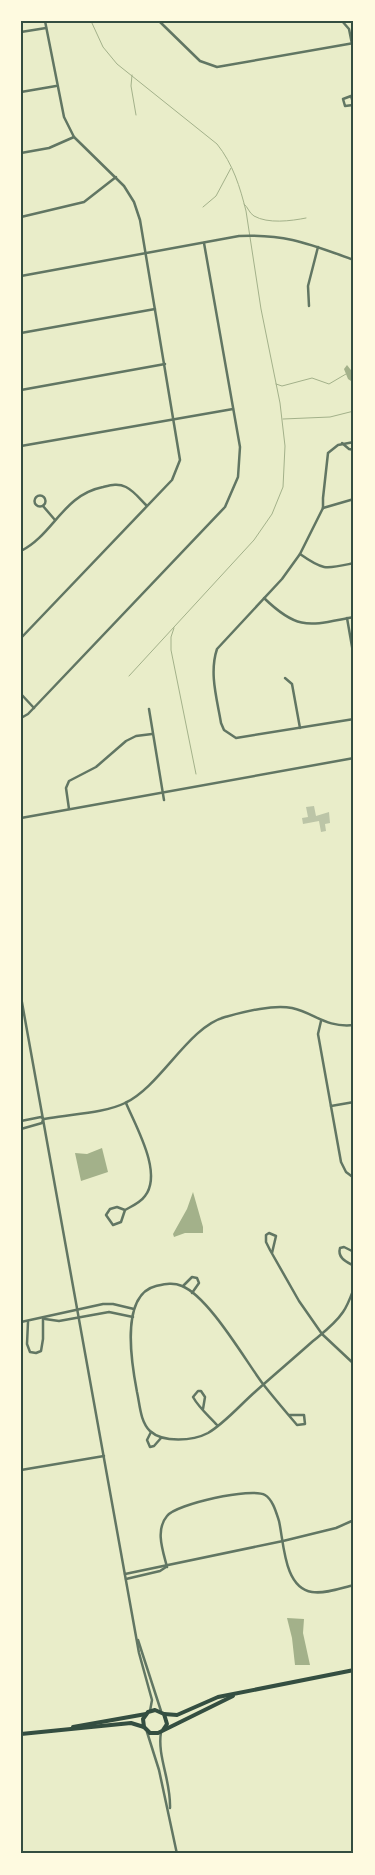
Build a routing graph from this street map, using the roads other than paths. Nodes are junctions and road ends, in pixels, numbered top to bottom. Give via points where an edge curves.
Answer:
1 (45, 21) edge
2 (159, 21) edge
3 (342, 21) edge
4 (46, 28) junction
5 (21, 32) edge
6 (353, 43) edge
7 (56, 86) junction
8 (21, 92) edge
9 (353, 105) edge
10 (354, 122) edge
11 (74, 137) junction
12 (354, 139) edge
13 (21, 153) edge
14 (116, 177) junction
15 (21, 217) edge
16 (204, 243) junction
17 (318, 247) junction
18 (145, 254) junction
19 (354, 260) edge
20 (21, 276) edge
21 (308, 306) dead end
22 (155, 309) junction
23 (21, 332) edge
24 (164, 364) junction
25 (21, 390) edge
26 (233, 409) junction
27 (175, 419) junction
28 (354, 442) edge
29 (342, 443) junction
30 (21, 446) edge
31 (354, 450) edge
32 (354, 499) edge
33 (146, 505) junction
34 (43, 506) junction
35 (324, 508) junction
36 (55, 520) junction
37 (21, 551) edge
38 (300, 554) junction
39 (354, 563) edge
40 (264, 598) junction
41 (354, 617) edge
42 (346, 618) junction
43 (21, 638) edge
44 (354, 658) edge
45 (285, 678) dead end
46 (21, 694) edge
47 (34, 708) junction
48 (149, 709) dead end
49 (21, 718) edge
50 (354, 718) edge
51 (300, 728) junction
52 (152, 734) junction
53 (354, 758) edge
54 (163, 793) junction
55 (164, 800) dead end
56 (69, 809) junction
57 (21, 818) edge
58 (21, 997) edge
59 (321, 1021) junction
60 (354, 1025) edge
61 (354, 1102) edge
62 (126, 1103) junction
63 (331, 1106) junction
64 (44, 1119) junction
65 (21, 1121) edge
66 (21, 1128) edge
67 (354, 1178) edge
68 (126, 1210) junction
69 (354, 1252) edge
70 (272, 1253) junction
71 (354, 1266) edge
72 (183, 1286) junction
73 (354, 1288) edge
74 (192, 1293) junction
75 (134, 1308) junction
76 (77, 1309) junction
77 (133, 1317) junction
78 (79, 1318) junction
79 (43, 1319) junction
80 (21, 1322) edge
81 (28, 1322) junction
82 (322, 1334) junction
83 (354, 1364) edge
84 (264, 1384) junction
85 (202, 1409) junction
86 (289, 1415) junction
87 (217, 1425) junction
88 (151, 1432) junction
89 (162, 1438) junction
90 (104, 1456) junction
91 (21, 1470) edge
92 (354, 1471) edge
93 (354, 1477) edge
94 (354, 1520) edge
95 (283, 1541) junction
96 (167, 1567) junction
97 (126, 1574) junction
98 (126, 1579) junction
99 (354, 1585) edge
100 (136, 1634) junction
101 (354, 1670) edge
102 (240, 1693) junction
103 (150, 1711) junction
104 (162, 1713) junction
105 (146, 1714) junction
106 (71, 1728) junction
107 (145, 1728) junction
108 (162, 1731) junction
109 (21, 1734) edge
110 (169, 1812) junction
111 (177, 1854) edge

1 - 4 street
2 - 6 street via 200,61 217,67
3 - 6 street via 349,29
4 - 5 street
4 - 7 street
7 - 8 street
7 - 11 street via 64,117
9 - 9 street via 351,96 343,99 345,106
10 - 12 street
11 - 13 street via 56,146
11 - 14 street
14 - 15 street via 84,202
14 - 18 street via 134,202
16 - 17 street via 245,236 284,237
16 - 18 street
16 - 26 street
17 - 19 street
17 - 21 street via 308,286
18 - 20 street
18 - 22 street
22 - 23 street
22 - 24 street
24 - 25 street
24 - 27 street
26 - 27 street
26 - 47 street via 240,461 238,477 225,508
27 - 30 street
27 - 33 street via 180,450 178,469 172,480
28 - 29 street
29 - 31 street
29 - 35 street via 328,453
32 - 35 street
33 - 36 street via 131,490 114,484 80,494
33 - 43 street
34 - 34 street via 45,499 36,496 34,503
34 - 36 street
35 - 38 street
36 - 37 street
38 - 39 street via 319,567
38 - 40 street
40 - 42 street via 282,616 297,623 314,624
40 - 51 street via 222,642 213,661 221,723 230,736 241,738
41 - 42 street
42 - 44 street
45 - 51 street via 292,684
46 - 47 street
47 - 49 street
48 - 52 street
50 - 51 street
52 - 54 street
52 - 56 street via 126,741 96,767 69,781 66,788
53 - 54 street
54 - 55 street
54 - 56 street
56 - 57 street
58 - 64 street
59 - 60 street
59 - 62 street via 294,1008 280,1007 223,1017 204,1028
59 - 63 street via 318,1034
61 - 63 street
62 - 64 street
62 - 68 street via 152,1175 144,1197
63 - 67 street via 341,1162
64 - 65 street
64 - 66 street via 42,1123
64 - 76 street
68 - 68 street via 110,1209 106,1216 113,1224 121,1222
69 - 71 street via 344,1247 339,1252 340,1257
70 - 70 street via 277,1239 269,1233 265,1238
70 - 82 street
72 - 74 street
72 - 74 street via 192,1277 197,1278 199,1283
72 - 75 street via 168,1283 151,1287
73 - 82 street via 344,1312
74 - 84 street via 216,1319
75 - 76 street via 113,1304
75 - 77 street
76 - 78 street
76 - 79 street
77 - 78 street via 109,1312
77 - 88 street via 130,1334 132,1364 142,1419
78 - 79 street
78 - 90 street
79 - 81 street
79 - 81 street via 41,1351 36,1353 30,1352
80 - 81 street
82 - 83 street
82 - 84 street
84 - 86 street
84 - 87 street
85 - 85 street via 205,1397 198,1391 193,1397
85 - 87 street
86 - 86 street via 297,1425 305,1424 304,1416
87 - 89 street via 206,1434 181,1439
88 - 89 street
88 - 89 street via 146,1440 150,1446
90 - 91 street
90 - 97 street
92 - 93 street
94 - 95 street via 336,1528
95 - 96 street
95 - 96 street via 276,1508 265,1495 252,1491 178,1507 166,1516 160,1530
95 - 99 street via 289,1569 297,1585 311,1592
96 - 97 street
96 - 98 street
97 - 98 street
98 - 100 street
100 - 103 street via 152,1700
100 - 104 street
101 - 102 main road
102 - 104 main road via 218,1697 177,1715
102 - 108 main road
103 - 104 main road
103 - 105 main road
104 - 108 main road via 167,1724
105 - 106 main road
105 - 107 main road via 143,1719
106 - 107 main road via 131,1723
106 - 109 main road
107 - 108 main road via 153,1733
107 - 110 street via 157,1760
108 - 110 street via 160,1749 170,1794
110 - 111 street

